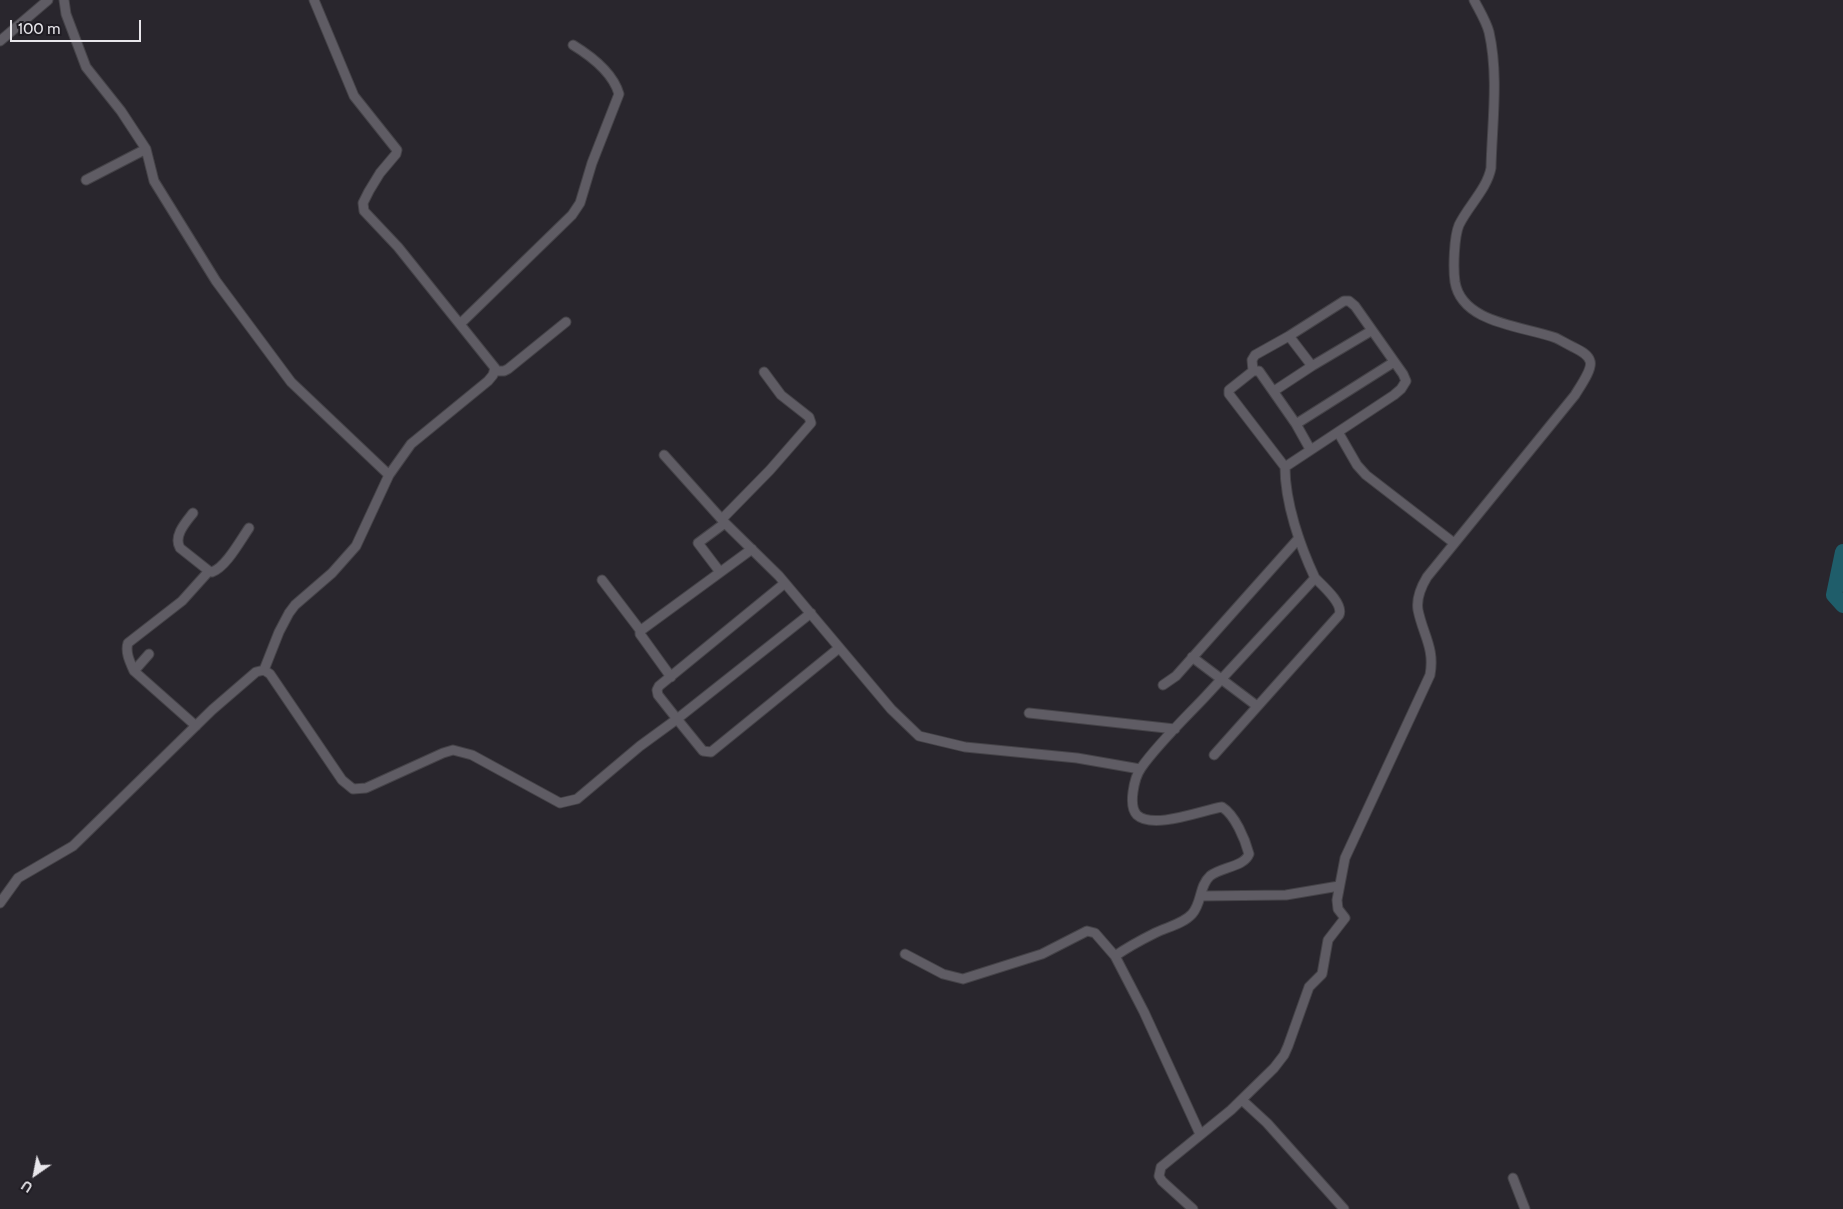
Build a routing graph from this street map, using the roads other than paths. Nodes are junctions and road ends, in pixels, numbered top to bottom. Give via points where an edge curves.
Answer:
1 (48, 0) edge
2 (64, 0) edge
3 (1474, 0) edge
4 (317, 2) edge
5 (0, 41) edge
6 (573, 45) dead end
7 (146, 149) junction
8 (86, 180) dead end
9 (566, 322) dead end
10 (460, 324) junction
11 (1371, 331) junction
12 (1289, 336) junction
13 (1394, 362) junction
14 (1312, 366) junction
15 (495, 371) junction
16 (1253, 371) junction
17 (764, 372) dead end
18 (1274, 391) junction
19 (1296, 424) junction
20 (1338, 432) junction
21 (1310, 449) junction
22 (664, 455) dead end
23 (1285, 467) junction
24 (389, 475) junction
25 (193, 513) dead end
26 (724, 521) junction
27 (249, 528) dead end
28 (1299, 538) junction
29 (1454, 543) junction
30 (752, 549) junction
31 (209, 570) junction
32 (720, 572) junction
33 (1315, 578) junction
34 (602, 580) dead end
35 (785, 583) junction
36 (811, 613) junction
37 (640, 630) junction
38 (839, 648) junction
39 (149, 654) dead end
40 (1192, 657) junction
41 (264, 670) junction
42 (134, 671) junction
43 (671, 677) junction
44 (1222, 679) junction
45 (1163, 686) dead end
46 (1258, 706) junction
47 (1029, 713) dead end
48 (677, 719) junction
49 (196, 726) junction
50 (1175, 729) junction
51 (1214, 755) dead end
52 (1140, 769) junction
53 (1339, 886) junction
54 (1201, 896) junction
55 (0, 903) edge
56 (905, 954) dead end
57 (1115, 956) junction
58 (1242, 1100) junction
59 (1200, 1134) junction
60 (1513, 1178) dead end
61 (1192, 1209) edge
62 (1344, 1209) edge
63 (1525, 1209) edge

1 - 5 street
2 - 7 street via 86,67
3 - 29 street via 1488,30 1492,53 1491,168 1459,225 1455,284 1461,299 1478,313 1504,324 1556,338 1583,352 1591,364 1575,396
4 - 10 street via 354,96 397,150 369,190 363,203 364,211 398,246
6 - 10 street via 592,57 608,75 618,94 580,203 572,216
7 - 8 street
7 - 24 street via 154,181 176,217 216,281 291,382
9 - 15 street via 508,369
10 - 15 street via 494,365
11 - 12 street via 1355,306 1344,300
11 - 13 street
11 - 14 street
12 - 14 street
12 - 16 street via 1256,355 1252,360
13 - 19 street
13 - 20 street via 1405,377 1406,382 1401,389
14 - 18 street
15 - 24 street via 488,382 415,439
16 - 18 street via 1259,371
16 - 23 street via 1228,394
17 - 26 street via 781,395 809,417 811,423
18 - 19 street
19 - 21 street
20 - 21 street
20 - 29 street via 1366,475
21 - 23 street
22 - 26 street
23 - 28 street
24 - 41 street via 360,540 332,573 295,604 279,632
25 - 31 street via 178,535 178,544
26 - 30 street
26 - 32 street via 698,544
27 - 31 street via 230,556 215,571
28 - 33 street
28 - 40 street
29 - 53 street via 1420,589 1418,610 1431,655 1430,675 1345,858
30 - 32 street
30 - 35 street
31 - 42 street via 182,601 128,643 129,660
32 - 37 street
33 - 44 street
33 - 46 street via 1341,611
34 - 37 street
35 - 36 street
35 - 43 street
36 - 38 street
36 - 48 street
37 - 43 street
38 - 48 street via 711,752 703,751
38 - 52 street via 891,709 919,736 965,748 1078,758
39 - 42 street
40 - 44 street
40 - 45 street
41 - 48 street via 270,674 342,780 358,789 453,750 472,755 554,800 568,802 577,799
41 - 49 street via 253,673
42 - 49 street
43 - 48 street via 657,690
44 - 46 street
44 - 50 street
46 - 51 street
47 - 50 street
49 - 55 street via 73,846 18,878
50 - 52 street
52 - 54 street via 1135,781 1133,807 1136,814 1143,818 1169,820 1222,807 1238,828 1249,854 1247,859 1210,876 1203,885
53 - 54 street via 1286,895
53 - 58 street via 1338,908 1345,921 1328,940 1322,974 1309,987 1284,1055
54 - 57 street via 1193,913 1183,921
56 - 57 street via 943,974 963,979 1042,954 1087,931 1095,933
57 - 59 street
58 - 59 street
58 - 62 street via 1267,1123
59 - 61 street via 1159,1171 1162,1181
60 - 63 street

